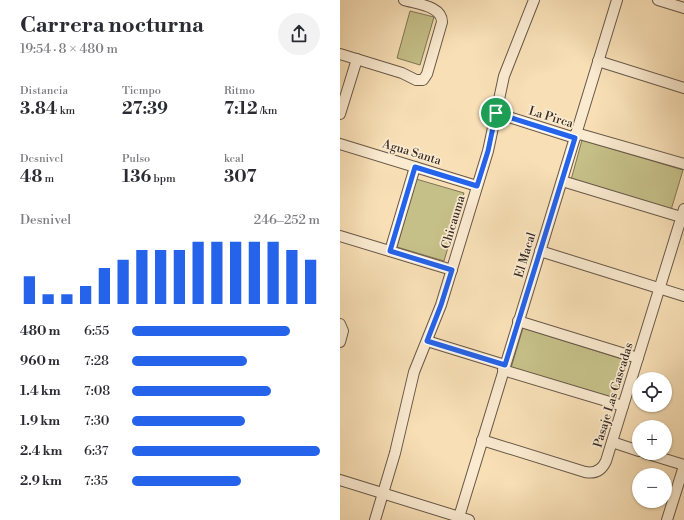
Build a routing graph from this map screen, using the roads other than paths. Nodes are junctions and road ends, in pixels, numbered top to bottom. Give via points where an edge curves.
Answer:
1 (404, 0) edge
2 (534, 0) edge
3 (617, 0) edge
4 (658, 0) edge
5 (684, 8) edge
6 (340, 54) edge
7 (357, 59) junction
8 (598, 61) junction
9 (684, 88) edge
10 (496, 113) junction
11 (340, 114) edge
12 (576, 135) junction
13 (340, 144) edge
14 (684, 164) edge
15 (415, 167) junction
16 (562, 181) junction
17 (477, 186) junction
18 (683, 213) edge
19 (340, 236) edge
20 (390, 251) junction
21 (540, 251) junction
22 (452, 270) junction
23 (659, 288) junction
24 (684, 296) edge
25 (518, 321) junction
26 (341, 325) edge
27 (427, 341) junction
28 (340, 342) edge
29 (638, 358) junction
30 (504, 368) junction
31 (623, 406) junction
32 (482, 440) junction
33 (612, 442) junction
34 (632, 449) edge
35 (666, 460) edge
36 (684, 466) edge
37 (340, 480) edge
38 (383, 494) junction
39 (458, 517) junction
40 (375, 520) edge
41 (469, 520) edge
42 (667, 520) edge

1 - 7 street via 434,9 441,14 442,22 427,74 422,80 416,80
2 - 10 street, Chicauma via 508,65
3 - 8 street, El Macal
4 - 5 street
6 - 7 street
7 - 11 street
8 - 9 street
8 - 12 street, El Macal
10 - 12 street, La Pirca
10 - 17 street, Chicauma
12 - 14 street, La Pirca
12 - 16 street, El Macal
13 - 15 street, Agua Santa
15 - 17 street, Agua Santa
15 - 20 street
16 - 18 street
16 - 21 street, El Macal
17 - 22 street, Chicauma
18 - 23 street, Pasaje Las Cascadas
19 - 20 street
20 - 22 street
21 - 23 street
21 - 25 street, El Macal
22 - 27 street, Chicauma
23 - 24 street
23 - 29 street, Pasaje Las Cascadas
25 - 29 street
25 - 30 street, El Macal
26 - 28 street via 343,331
27 - 30 street
27 - 38 street, Chicauma via 409,389
29 - 31 street, Pasaje Las Cascadas
30 - 31 street
30 - 32 street, El Macal
31 - 33 street, Pasaje Las Cascadas
32 - 33 street, Pasaje Las Cascadas via 590,473 598,471 604,465
32 - 39 street, El Macal
33 - 34 street
35 - 36 street
36 - 42 street
37 - 38 street
38 - 39 street
38 - 40 street, Chicauma
39 - 41 street

